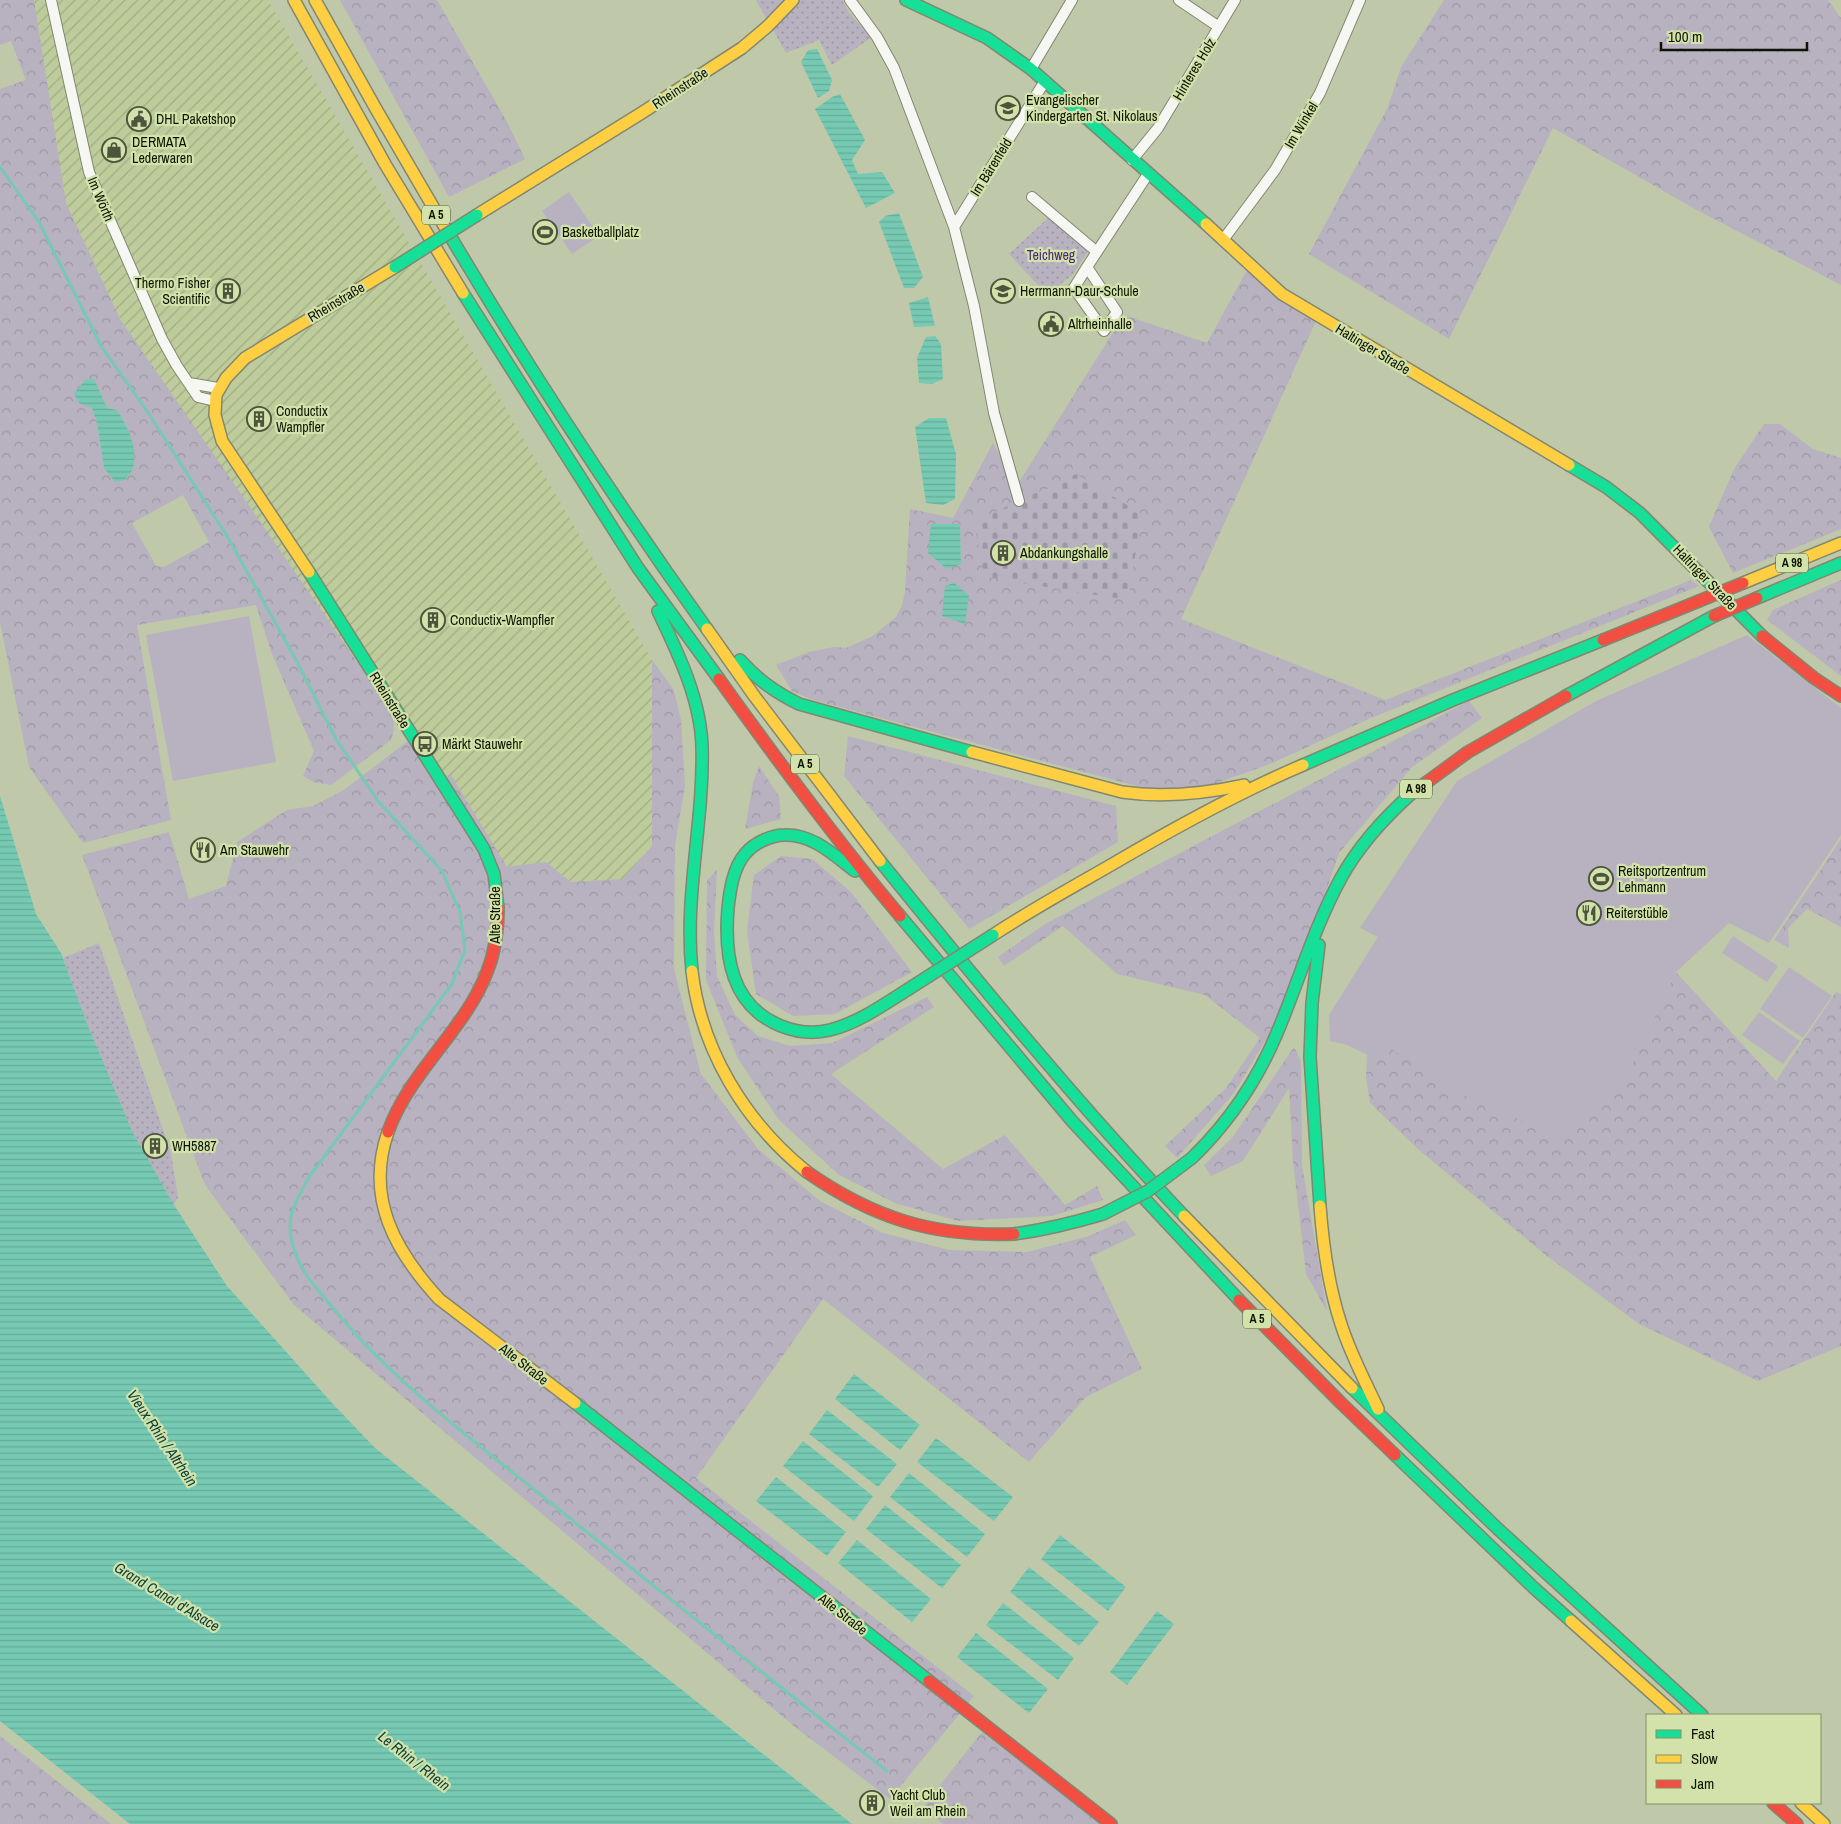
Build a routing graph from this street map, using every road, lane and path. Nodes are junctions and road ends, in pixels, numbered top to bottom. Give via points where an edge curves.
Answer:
1 (51, 0) edge
2 (294, 0) edge
3 (315, 0) edge
4 (793, 0) edge
5 (850, 0) edge
6 (906, 0) edge
7 (1072, 0) edge
8 (1179, 0) edge
9 (1235, 0) edge
10 (1360, 0) edge
11 (1219, 27) junction
12 (1031, 69) junction
13 (1045, 81) junction
14 (1132, 160) junction
15 (1148, 174) junction
16 (1032, 197) dead end
17 (954, 228) junction
18 (1223, 240) junction
19 (1097, 252) junction
20 (1087, 267) junction
21 (190, 383) junction
22 (218, 388) junction
23 (215, 401) junction
24 (1019, 501) dead end
25 (1841, 543) edge
26 (1841, 563) edge
27 (638, 568) junction
28 (699, 618) junction
29 (1841, 696) edge
30 (410, 733) joint
31 (1270, 779) junction
32 (876, 888) junction
33 (1323, 913) junction
34 (1384, 1421) junction
35 (1675, 1714) edge
36 (1701, 1714) edge
37 (1774, 1804) edge
38 (1802, 1804) edge
39 (1111, 1824) edge
40 (1797, 1824) edge
41 (1824, 1824) edge

1 - 21 street, Im Wörth via 89,172 162,339
2 - 27 main road, A 5 via 385,164 476,317
3 - 28 main road, A 5 via 430,205 494,310 566,424
4 - 22 main road, Rheinstraße, bridge via 742,48 245,358 226,375
5 - 17 street via 877,37 894,68
6 - 12 main road, Haltinger Straße via 987,38
7 - 12 street
8 - 11 street
9 - 11 street, Hinteres Holz
10 - 18 street, Im Winkel via 1320,93 1274,170
11 - 14 street, Hinteres Holz via 1158,128
12 - 13 main road, Haltinger Straße
13 - 14 main road, Haltinger Straße
13 - 17 street, Im Bärenfeld
14 - 15 main road, Haltinger Straße
15 - 18 main road, Haltinger Straße
15 - 19 street
16 - 19 street
17 - 24 street via 974,306 994,413
18 - 29 main road, Haltinger Straße via 1282,294 1606,487 1640,513 1767,641
19 - 20 street
20 - 20 street via 1074,288 1104,331 1117,312
21 - 22 street
21 - 23 street, Im Wörth via 198,397
22 - 23 main road, Rheinstraße
23 - 30 main road, Rheinstraße via 215,418 222,441
25 - 31 main road, A 98, bridge via 1453,700
26 - 33 main road, A 98, bridge via 1714,616 1503,730 1432,775 1384,819 1362,845
27 - 32 main road, A 5 via 762,739
27 - 33 main road, bridge via 681,659 694,702 702,747 691,908 691,954 696,996 720,1065 754,1119 800,1166 850,1200 914,1225 948,1232 1015,1234 1047,1230 1103,1214 1148,1191 1192,1158 1223,1127 1261,1070
28 - 31 main road via 774,691 799,704 825,712 1145,796 1196,794
28 - 34 main road, A 5 via 848,820 1015,1026 1172,1203
30 - 39 main road, Alte Straße via 487,857 494,873 497,922 488,973 410,1089 386,1135 381,1160 382,1202 387,1223 407,1262 439,1299
31 - 32 main road, bridge via 1188,820 1024,915 858,1018 830,1030 796,1031 776,1026 748,1006 732,973 727,932 732,884 749,850 768,839 788,835 810,840 823,846
32 - 35 main road, A 5 via 1072,1120 1254,1316 1534,1588
33 - 34 main road via 1312,993 1310,1039 1323,1235 1331,1292 1341,1325
34 - 36 main road, A 5
37 - 40 main road
38 - 41 main road

